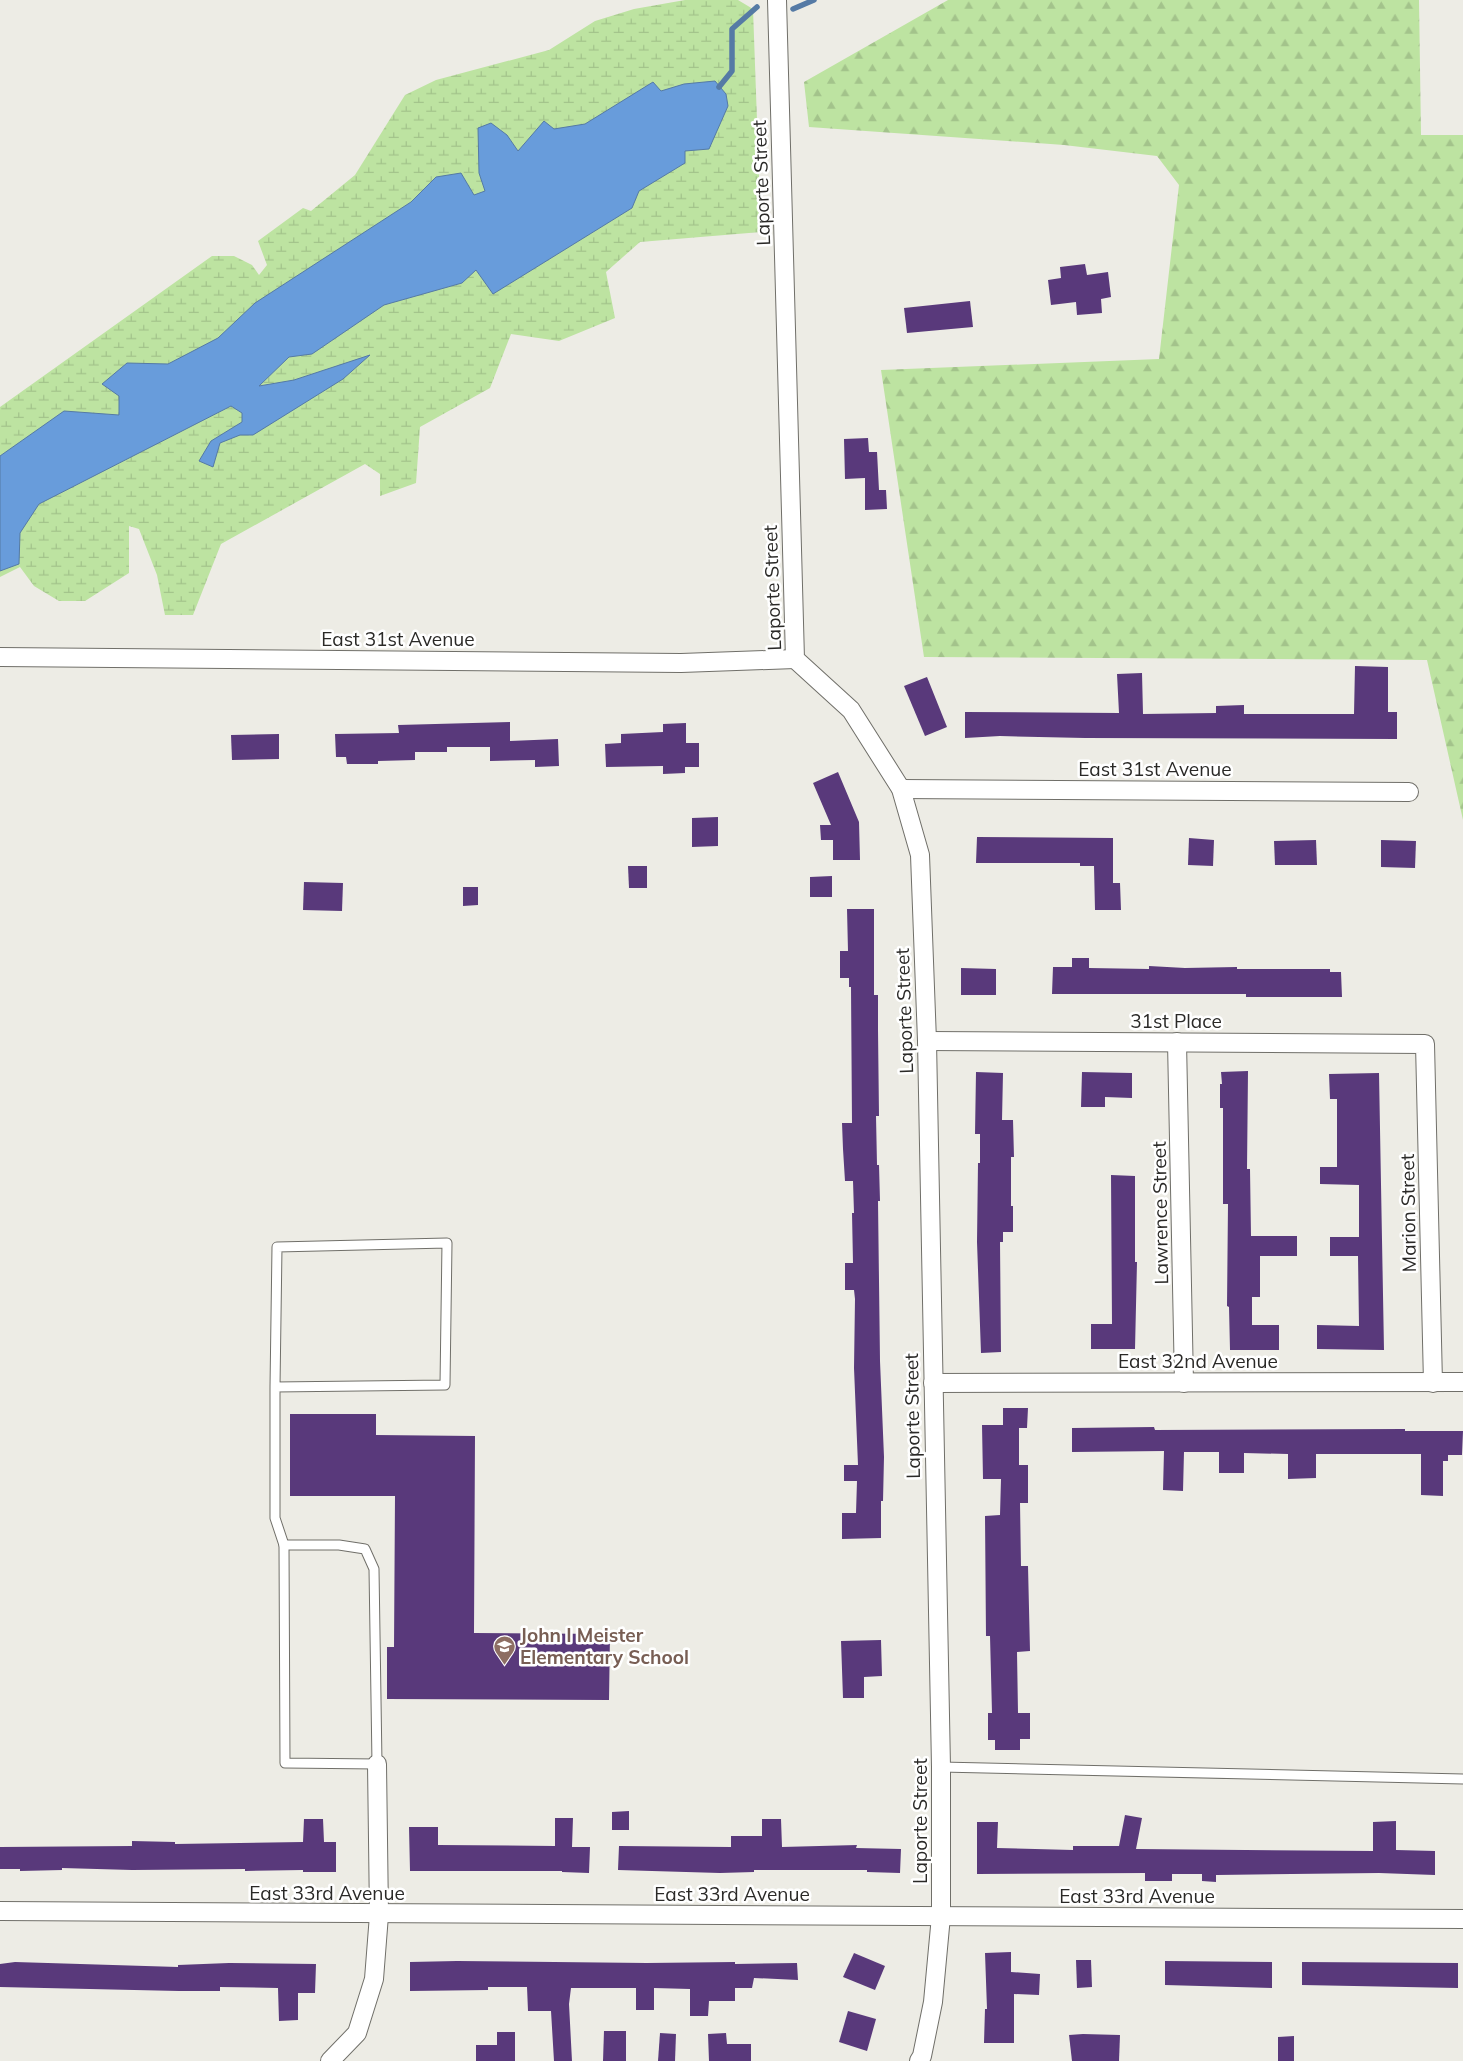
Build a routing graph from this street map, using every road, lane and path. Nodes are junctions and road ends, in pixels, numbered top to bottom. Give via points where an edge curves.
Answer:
1 (777, 0) edge
2 (0, 657) edge
3 (796, 659) junction
4 (900, 789) junction
5 (1409, 792) dead end
6 (927, 1041) junction
7 (1177, 1042) junction
8 (1425, 1044) joint
9 (1184, 1382) junction
10 (1433, 1382) junction
11 (1463, 1382) edge
12 (933, 1383) junction
13 (275, 1386) junction
14 (284, 1545) junction
15 (377, 1764) junction
16 (941, 1767) junction
17 (1463, 1780) edge
18 (0, 1911) edge
19 (379, 1915) junction
20 (941, 1916) junction
21 (1463, 1919) edge
22 (330, 2061) edge
23 (919, 2061) edge

1 - 3 street, Laporte Street
2 - 3 street, East 31st Avenue via 681,663
3 - 4 street, Laporte Street via 851,710
4 - 5 street, East 31st Avenue
4 - 6 street, Laporte Street via 920,855
6 - 7 street, 31st Place
6 - 12 street, Laporte Street
7 - 8 street, 31st Place
7 - 9 street, Lawrence Street
8 - 10 street, Marion Street
9 - 10 street, East 32nd Avenue
9 - 12 street, East 32nd Avenue
10 - 11 street, East 32nd Avenue
12 - 16 street, Laporte Street
13 - 13 lane via 445,1385 447,1243 277,1247
13 - 14 lane via 274,1518
14 - 15 lane via 339,1545 365,1549 374,1570
14 - 15 lane via 285,1763
15 - 19 street
16 - 17 lane
16 - 20 street, Laporte Street
18 - 19 street, East 33rd Avenue
19 - 20 street, East 33rd Avenue
19 - 22 street via 374,1980 357,2033
20 - 21 street, East 33rd Avenue
20 - 23 street, Laporte Street via 933,2002

